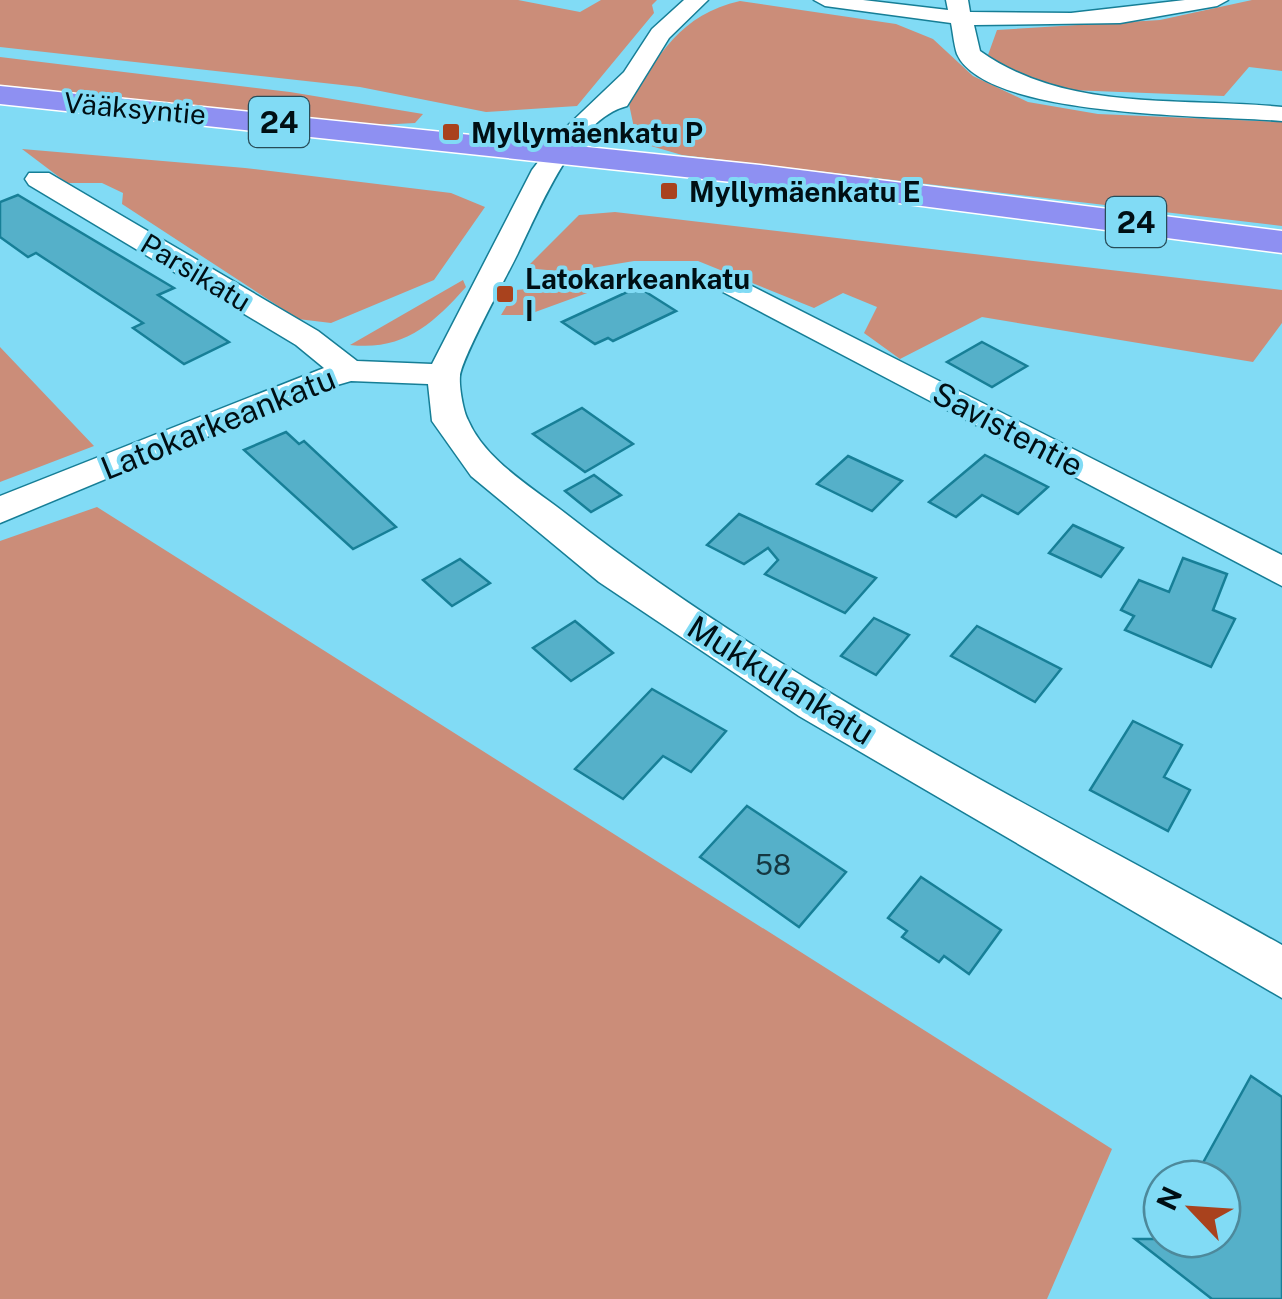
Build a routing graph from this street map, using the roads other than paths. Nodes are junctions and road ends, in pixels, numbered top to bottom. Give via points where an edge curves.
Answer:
1 (697, 0) edge
2 (826, 0) edge
3 (1207, 1) edge
4 (958, 9) edge
5 (0, 96) edge
6 (0, 105) edge
7 (1282, 114) edge
8 (566, 162) junction
9 (39, 179) dead end
10 (1282, 243) edge
11 (734, 286) dead end
12 (350, 372) junction
13 (443, 375) junction
14 (0, 510) edge
15 (1282, 572) edge
16 (1282, 974) edge

1 - 8 street via 660,34
2 - 4 street
3 - 4 street via 1134,15 1018,21
4 - 7 street via 969,54 982,67 1049,97
5 - 8 highway, Vääksyntie / 24
6 - 8 highway, Vääksyntie / 24
8 - 10 highway, Vääksyntie / 24
8 - 13 street
9 - 12 street, Parsikatu via 307,338
11 - 15 street, Savistentie
12 - 13 street, Latokarkeankatu
12 - 14 street, Latokarkeankatu via 308,383
13 - 16 street, Mukkulankatu via 450,421 484,468 613,572 815,704

